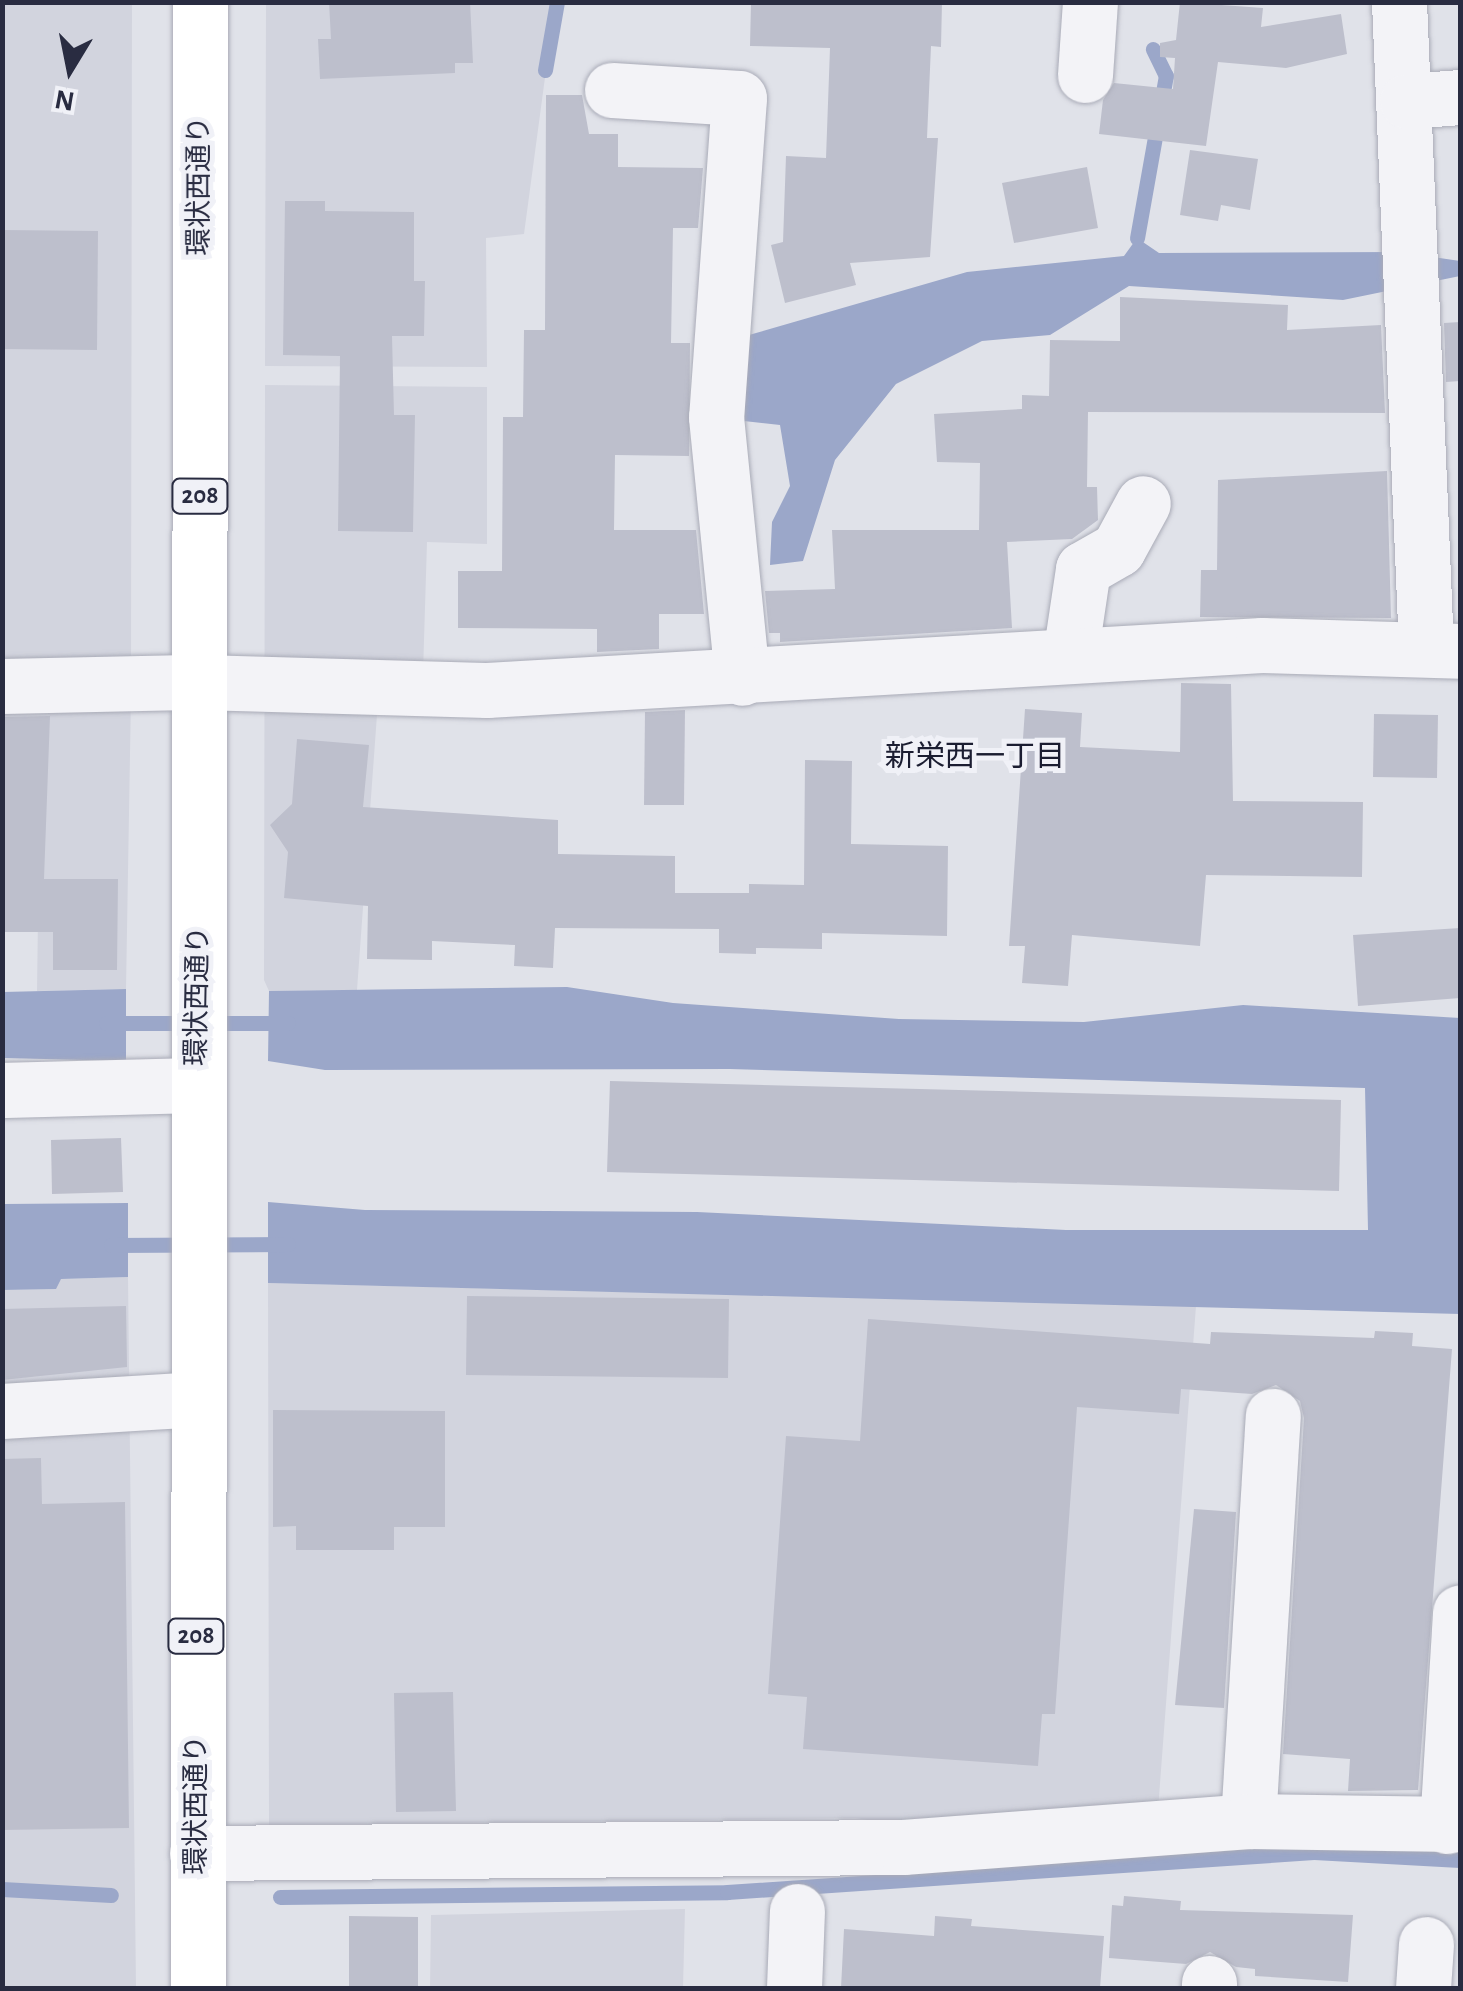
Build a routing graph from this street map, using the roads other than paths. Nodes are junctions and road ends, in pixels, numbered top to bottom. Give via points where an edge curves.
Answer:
1 (200, 2) edge
2 (1090, 2) edge
3 (1398, 2) edge
4 (1085, 75) dead end
5 (612, 90) dead end
6 (1460, 97) edge
7 (1407, 101) junction
8 (1438, 293) edge
9 (1142, 503) dead end
10 (1443, 650) edge
11 (1070, 656) junction
12 (742, 678) junction
13 (200, 682) junction
14 (2, 686) edge
15 (197, 1073) junction
16 (2, 1090) edge
17 (196, 1399) junction
18 (2, 1411) edge
19 (1273, 1416) dead end
20 (1460, 1612) edge
21 (1248, 1821) junction
22 (1454, 1825) edge
23 (197, 1854) junction
24 (797, 1911) dead end
25 (198, 1988) edge
26 (794, 1988) edge

1 - 13 highway, 環状西通り / 208
2 - 4 street
3 - 7 street
5 - 12 street via 739,98 716,417
6 - 7 street
7 - 8 street via 1413,238
8 - 10 street
9 - 11 street via 1118,549 1083,569
10 - 11 street via 1262,644
11 - 12 street
12 - 13 street via 487,690
13 - 14 street
13 - 15 highway, 環状西通り / 208
15 - 16 street
15 - 17 highway, 環状西通り / 208
17 - 18 street
17 - 23 highway, 環状西通り / 208
19 - 21 street
20 - 22 street
21 - 22 street
21 - 23 street via 903,1848
23 - 25 highway, 環状西通り / 208
24 - 26 street

